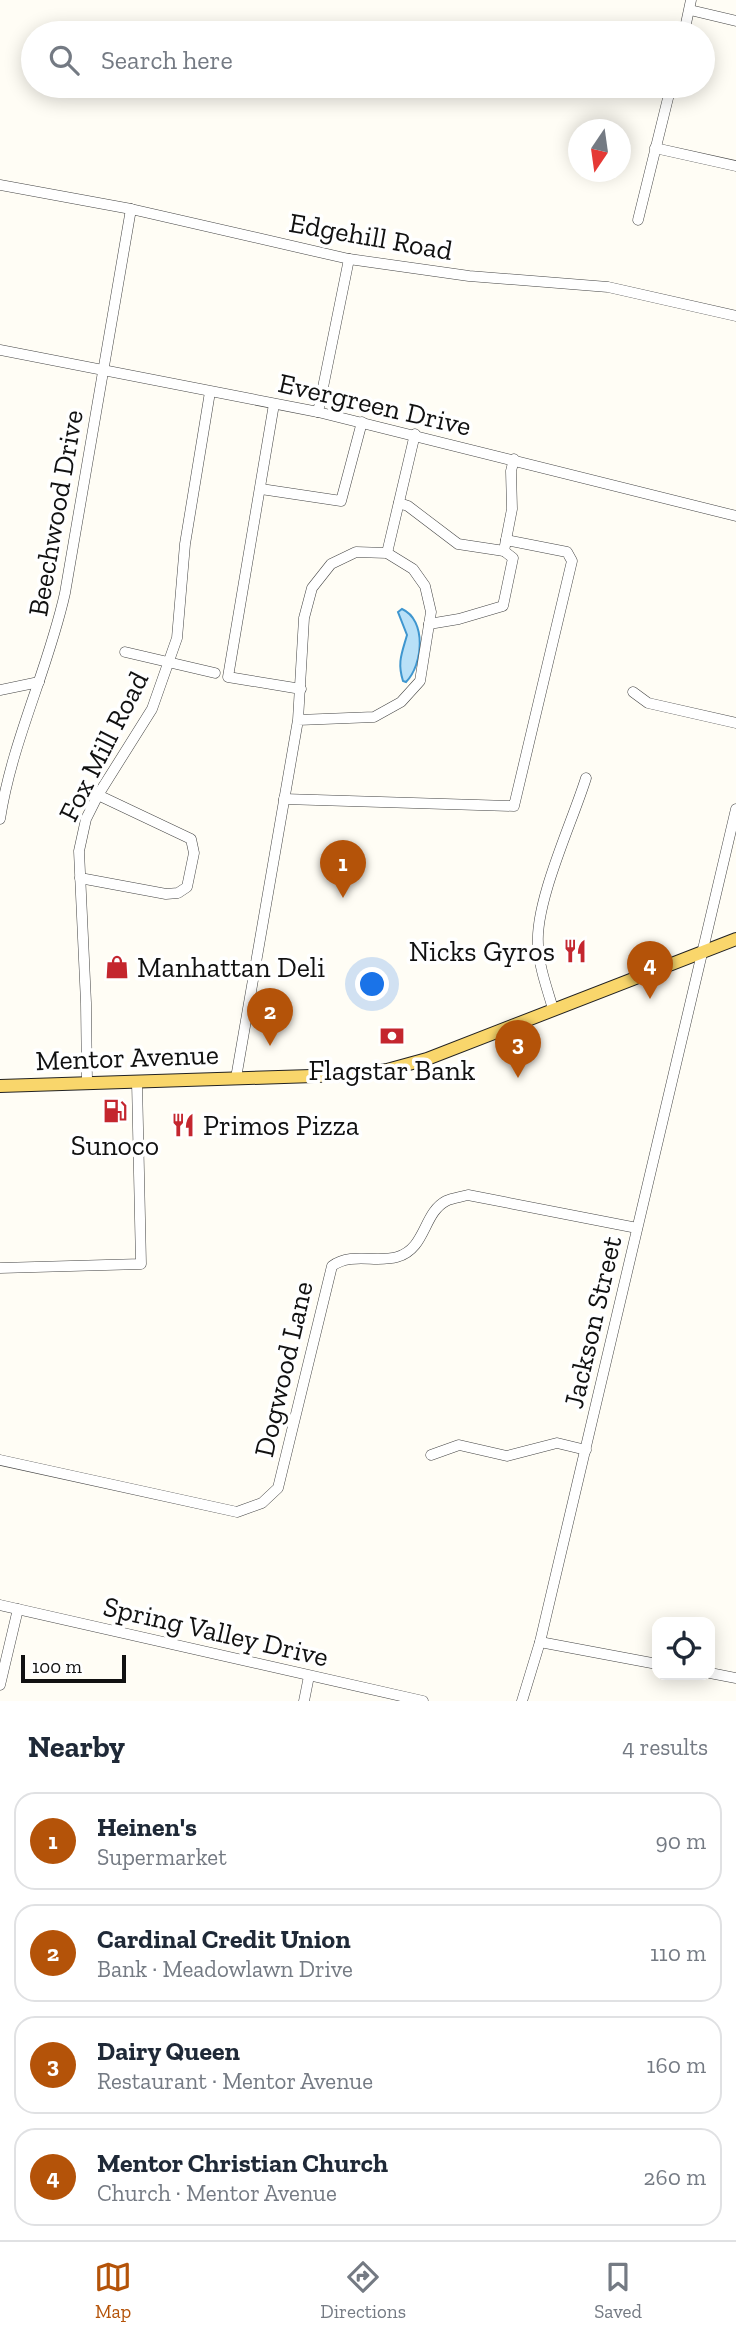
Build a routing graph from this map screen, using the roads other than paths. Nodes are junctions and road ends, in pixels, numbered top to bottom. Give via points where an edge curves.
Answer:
1 (691, 5) edge
2 (736, 20) edge
3 (668, 98) edge
4 (655, 149) junction
5 (736, 166) edge
6 (0, 185) edge
7 (131, 209) junction
8 (638, 220) dead end
9 (349, 259) junction
10 (736, 316) edge
11 (0, 350) edge
12 (104, 370) junction
13 (210, 392) junction
14 (274, 404) junction
15 (318, 412) junction
16 (362, 422) junction
17 (415, 434) junction
18 (514, 459) junction
19 (261, 489) junction
20 (399, 503) junction
21 (736, 516) edge
22 (505, 545) junction
23 (387, 553) junction
24 (429, 624) junction
25 (125, 652) dead end
26 (169, 663) junction
27 (215, 673) dead end
28 (38, 682) junction
29 (15, 689) junction
30 (301, 689) junction
31 (0, 690) edge
32 (633, 692) dead end
33 (30, 706) junction
34 (298, 720) junction
35 (736, 723) edge
36 (586, 779) dead end
37 (97, 795) junction
38 (284, 799) junction
39 (736, 809) edge
40 (0, 819) edge
41 (80, 878) junction
42 (736, 939) edge
43 (702, 952) junction
44 (553, 1009) junction
45 (236, 1078) junction
46 (86, 1082) junction
47 (136, 1082) junction
48 (0, 1086) edge
49 (637, 1228) junction
50 (0, 1268) edge
51 (586, 1450) junction
52 (431, 1455) dead end
53 (0, 1460) edge
54 (0, 1605) edge
55 (18, 1609) junction
56 (540, 1642) junction
57 (652, 1663) edge
58 (715, 1674) edge
59 (309, 1676) junction
60 (736, 1678) edge
61 (0, 1685) edge
62 (304, 1701) edge
63 (423, 1701) edge
64 (522, 1701) edge

1 - 2 street
3 - 4 street
4 - 5 street
4 - 8 street
6 - 7 street, Edgehill Road
7 - 9 street, Edgehill Road
7 - 12 street, Beechwood Drive
9 - 10 street, Edgehill Road via 469,276 608,287
9 - 15 street
11 - 12 street, Evergreen Drive
12 - 13 street, Evergreen Drive
12 - 28 street, Beechwood Drive via 65,593
13 - 14 street, Evergreen Drive
13 - 26 street, Fox Mill Road via 185,544 177,638
14 - 15 street, Evergreen Drive
14 - 19 street
15 - 16 street, Evergreen Drive
16 - 17 street, Evergreen Drive
16 - 19 street via 341,501
17 - 18 street, Evergreen Drive
17 - 20 street
18 - 21 street, Evergreen Drive
18 - 22 street
19 - 30 street via 228,677
20 - 22 street via 458,544
20 - 23 street
22 - 24 street via 513,558 503,606
22 - 38 street via 567,552 572,561 514,806
23 - 24 street via 413,569 425,586
23 - 30 street via 356,552 331,564 312,588 304,618
24 - 34 street via 420,681 401,702 374,717
25 - 26 street
26 - 27 street
26 - 37 street, Fox Mill Road via 152,709
28 - 29 street
28 - 33 street, Beechwood Drive
29 - 31 street
29 - 33 street
30 - 34 street
32 - 35 street via 648,703
33 - 40 street, Beechwood Drive
34 - 38 street
36 - 44 street via 538,932
37 - 41 street, Fox Mill Road via 81,835
37 - 41 street via 191,839 194,853 187,887 178,893
38 - 45 street
39 - 43 street, Jackson Street
41 - 46 street, Fox Mill Road
42 - 43 main road, Mentor Avenue
43 - 44 main road, Mentor Avenue
43 - 49 street, Jackson Street
44 - 45 main road, Mentor Avenue via 387,1070
45 - 47 main road, Mentor Avenue
46 - 47 main road, Mentor Avenue
46 - 48 main road, Mentor Avenue
47 - 50 street via 141,1264
49 - 51 street, Jackson Street
49 - 53 street, Dogwood Lane via 468,1195 445,1201 419,1243 397,1257 357,1257 332,1266 278,1488 262,1503 237,1512
51 - 52 street via 549,1444 507,1456 459,1445
51 - 56 street, Jackson Street
54 - 55 street, Spring Valley Drive
55 - 59 street, Spring Valley Drive
55 - 61 street
56 - 57 street
56 - 64 street, Jackson Street
58 - 60 street
59 - 62 street
59 - 63 street, Spring Valley Drive

